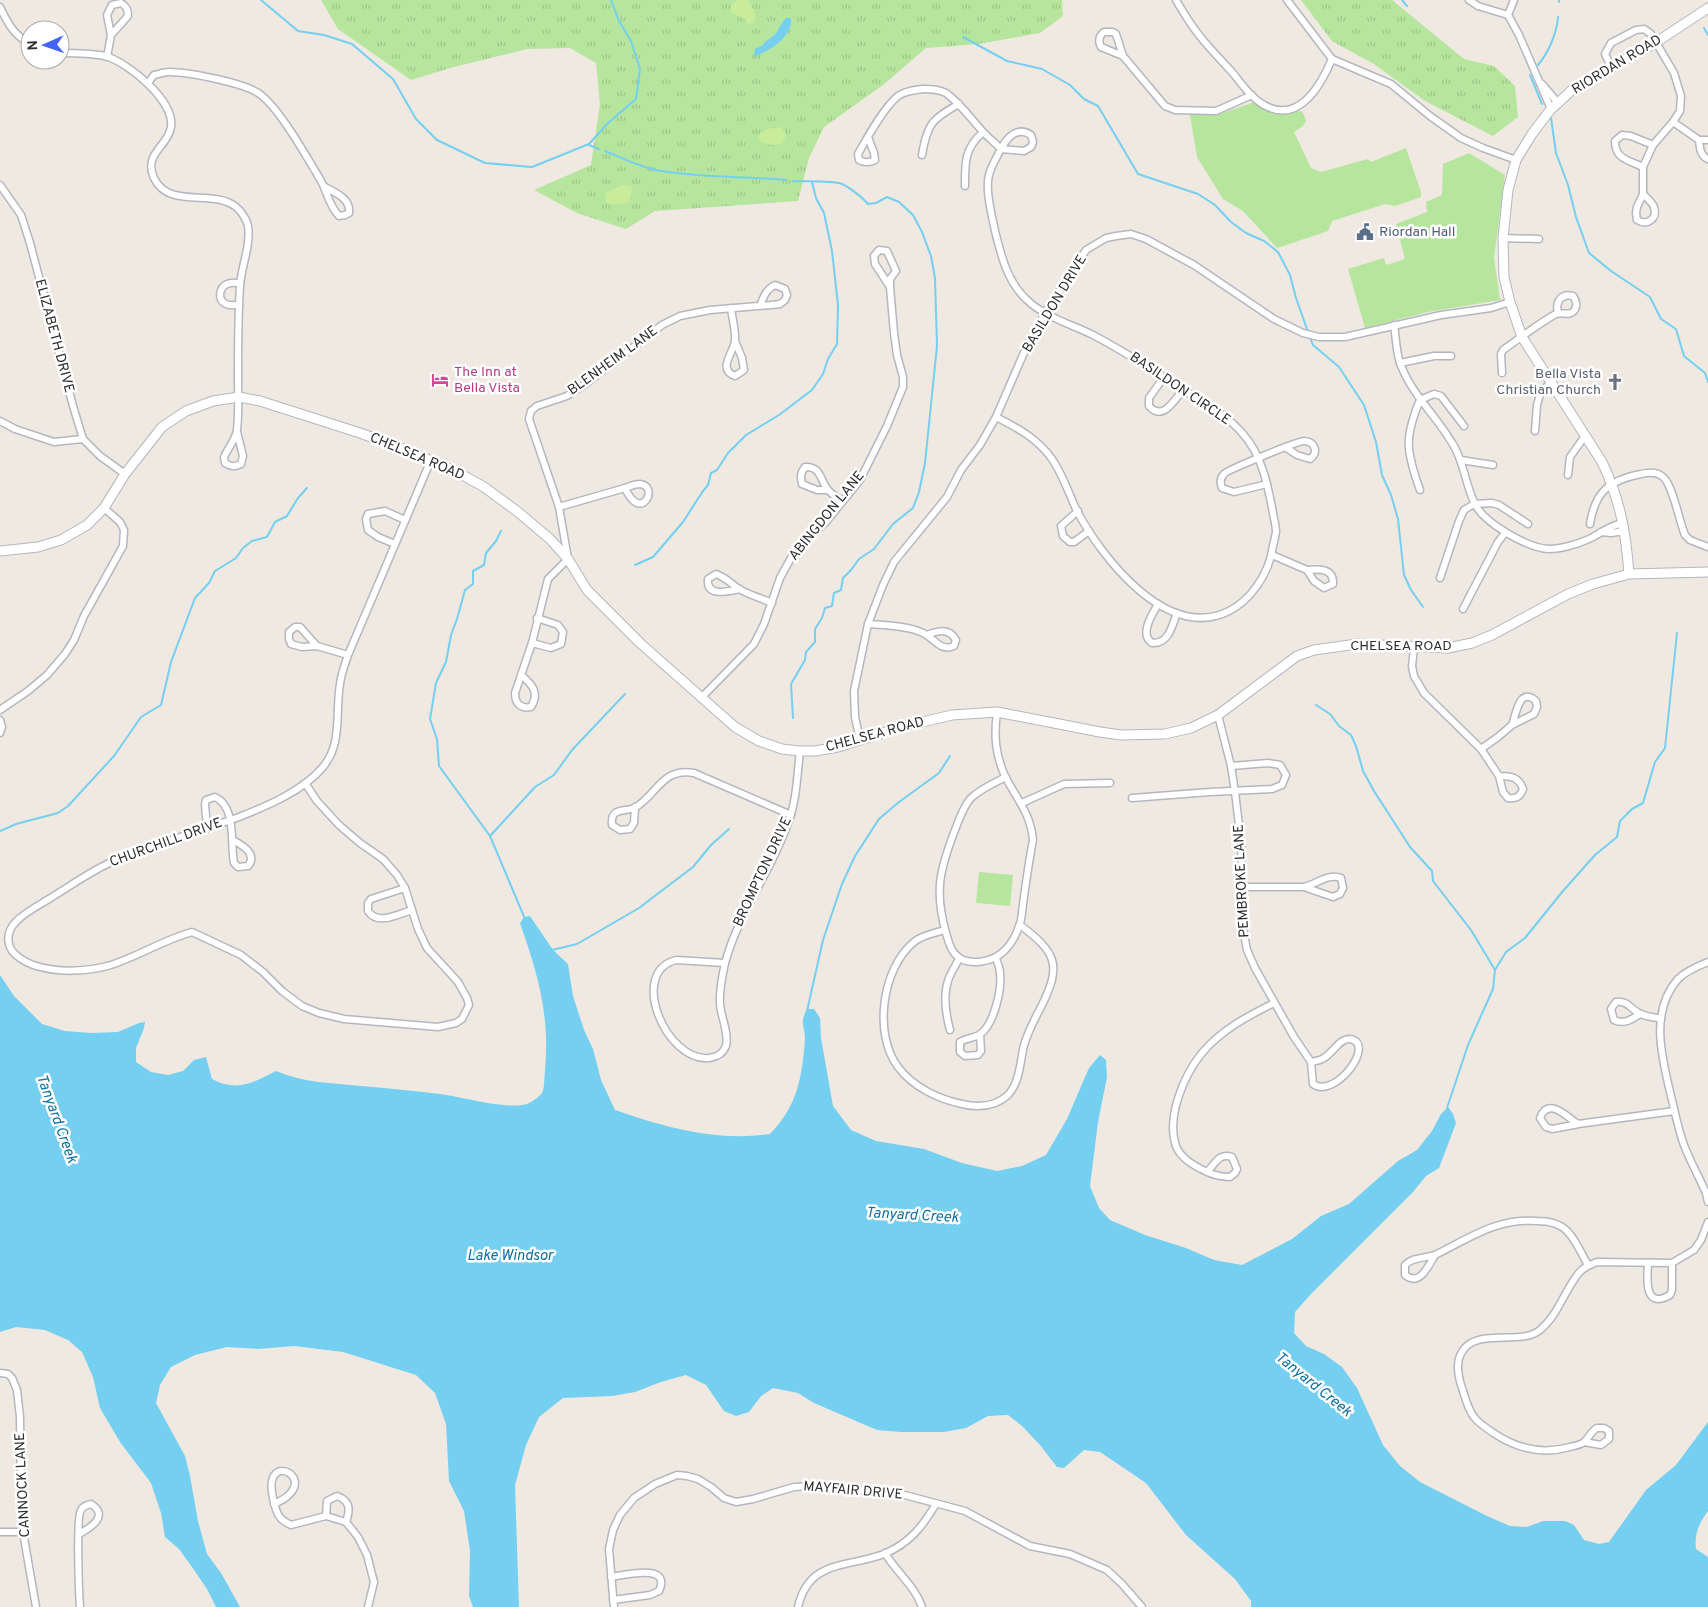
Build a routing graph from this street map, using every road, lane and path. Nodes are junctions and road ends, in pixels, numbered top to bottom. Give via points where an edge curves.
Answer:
1 (1176, 0) edge
2 (1287, 0) edge
3 (1469, 0) edge
4 (1514, 0) edge
5 (0, 7) edge
6 (1708, 8) edge
7 (1508, 15) junction
8 (111, 35) junction
9 (20, 38) edge
10 (1656, 43) junction
11 (70, 53) edge
12 (1123, 56) junction
13 (107, 57) junction
14 (1332, 59) junction
15 (1611, 67) junction
16 (148, 83) junction
17 (1252, 95) junction
18 (959, 104) junction
19 (1554, 106) junction
20 (1673, 122) junction
21 (983, 132) junction
22 (868, 136) dead end
23 (1699, 140) junction
24 (1708, 140) edge
25 (1653, 145) junction
26 (1000, 149) junction
27 (922, 155) dead end
28 (1708, 159) edge
29 (1516, 160) junction
30 (1643, 167) junction
31 (0, 185) edge
32 (965, 186) dead end
33 (325, 187) junction
34 (1643, 194) dead end
35 (1503, 238) junction
36 (1539, 239) dead end
37 (240, 283) junction
38 (890, 287) junction
39 (1510, 302) junction
40 (239, 305) junction
41 (760, 306) dead end
42 (731, 308) junction
43 (1045, 313) junction
44 (1558, 313) dead end
45 (1394, 325) junction
46 (1522, 337) junction
47 (735, 341) junction
48 (1451, 356) dead end
49 (1400, 363) junction
50 (1502, 373) dead end
51 (1164, 377) junction
52 (1551, 383) junction
53 (1183, 390) junction
54 (238, 398) junction
55 (1420, 400) junction
56 (996, 417) junction
57 (0, 421) edge
58 (1464, 426) dead end
59 (1535, 431) dead end
60 (237, 432) junction
61 (1585, 436) junction
62 (83, 440) junction
63 (1285, 447) dead end
64 (1259, 458) junction
65 (431, 460) junction
66 (1461, 460) junction
67 (1493, 464) dead end
68 (125, 474) junction
69 (1568, 475) dead end
70 (1612, 483) junction
71 (1267, 484) junction
72 (625, 488) dead end
73 (828, 490) junction
74 (1420, 490) dead end
75 (842, 502) junction
76 (1474, 504) junction
77 (559, 507) junction
78 (104, 508) junction
79 (1078, 511) junction
80 (405, 520) junction
81 (1528, 524) dead end
82 (1590, 524) dead end
83 (1624, 527) junction
84 (1089, 531) junction
85 (1505, 533) junction
86 (395, 544) junction
87 (1708, 547) edge
88 (0, 551) edge
89 (1272, 555) junction
90 (568, 559) junction
91 (1306, 570) dead end
92 (1708, 572) edge
93 (1629, 574) junction
94 (1440, 578) dead end
95 (740, 589) junction
96 (772, 603) junction
97 (1158, 604) junction
98 (1464, 609) dead end
99 (1177, 613) junction
100 (537, 618) junction
101 (868, 624) junction
102 (926, 635) dead end
103 (532, 643) junction
104 (317, 646) dead end
105 (1414, 648) junction
106 (348, 655) junction
107 (521, 675) junction
108 (702, 697) junction
109 (0, 710) edge
110 (997, 712) junction
111 (1218, 714) junction
112 (0, 720) edge
113 (1512, 725) junction
114 (0, 733) edge
115 (860, 740) junction
116 (1481, 749) junction
117 (800, 751) junction
118 (1231, 766) junction
119 (1499, 776) dead end
120 (1006, 777) junction
121 (1110, 783) dead end
122 (305, 784) junction
123 (1236, 792) junction
124 (1132, 798) dead end
125 (1022, 803) junction
126 (636, 807) dead end
127 (791, 815) junction
128 (230, 820) junction
129 (207, 829) junction
130 (233, 840) dead end
131 (1242, 887) junction
132 (1304, 887) junction
133 (405, 888) junction
134 (412, 910) junction
135 (1020, 925) junction
136 (945, 930) junction
137 (959, 958) junction
138 (996, 958) junction
139 (1708, 962) edge
140 (725, 963) junction
141 (1274, 1003) junction
142 (1640, 1014) dead end
143 (1661, 1019) junction
144 (950, 1030) dead end
145 (980, 1034) dead end
146 (1311, 1062) junction
147 (1674, 1111) junction
148 (1579, 1124) junction
149 (1207, 1172) junction
150 (1708, 1202) edge
151 (1708, 1222) edge
152 (1435, 1255) junction
153 (1672, 1263) junction
154 (1648, 1264) junction
155 (1588, 1265) junction
156 (0, 1373) edge
157 (1584, 1442) dead end
158 (274, 1504) junction
159 (936, 1504) junction
160 (326, 1516) junction
161 (346, 1522) junction
162 (0, 1532) edge
163 (23, 1532) junction
164 (79, 1534) junction
165 (885, 1553) junction
166 (611, 1577) junction
167 (614, 1603) edge
168 (36, 1607) edge
169 (80, 1607) edge
170 (368, 1607) edge
171 (798, 1607) edge
172 (922, 1607) edge
173 (1142, 1607) edge

1 - 17 street via 1198,35
2 - 14 street
3 - 7 street
4 - 7 street
5 - 9 street
6 - 10 street, RIORDAN ROAD
7 - 19 street
8 - 8 street via 128,16 125,5 120,3 112,5 107,15
8 - 13 street
10 - 15 street, RIORDAN ROAD
10 - 15 street via 1644,29 1611,43 1605,54
10 - 20 street via 1674,73 1681,96 1680,111
11 - 13 street
12 - 12 street via 1101,48 1100,35 1104,32 1116,34
12 - 17 street via 1165,106 1175,110 1216,111
13 - 16 street
14 - 17 street via 1311,96 1300,105 1277,110
14 - 29 street via 1391,84 1461,138
15 - 19 street, RIORDAN ROAD via 1573,89
16 - 33 street via 154,75 183,73 242,86 260,94 278,115
16 - 37 street via 166,106 172,125 169,136 153,158 154,179 166,191 180,196 221,200 240,212 248,225 248,240
18 - 21 street
18 - 22 street via 944,92 910,90 898,96
18 - 27 street via 929,126
19 - 29 street, RIORDAN ROAD
20 - 23 street
20 - 25 street
21 - 26 street
21 - 32 street via 973,142 965,159
23 - 24 street
23 - 28 street via 1700,150
25 - 30 street
25 - 30 street via 1632,136 1622,135 1615,141 1615,150 1620,156
26 - 26 street via 1006,139 1020,131 1031,135 1031,148 1024,151
26 - 43 street, BASILDON CIRCLE via 988,175 989,197 1006,271 1024,298
29 - 35 street, RIORDAN ROAD via 1508,190
30 - 34 street
31 - 62 street, ELIZABETH DRIVE via 21,215
33 - 33 street via 348,202 349,213 339,216 334,211
35 - 36 street
35 - 39 street, RIORDAN ROAD via 1504,277
37 - 40 street
37 - 40 street via 228,283 220,295 227,305
38 - 38 street, ABINGDON LANE via 875,264 874,256 879,250 887,251 896,270 890,279
38 - 75 street, ABINGDON LANE via 903,387 860,480
39 - 45 street, BASILDON DRIVE
39 - 46 street, RIORDAN ROAD
40 - 54 street
41 - 42 street, BLENHEIM LANE
42 - 47 street
42 - 77 street, BLENHEIM LANE via 680,316 662,325 567,396 531,411 532,430
43 - 45 street, BASILDON DRIVE via 1086,250 1106,238 1131,234 1194,264 1274,319 1303,333 1345,337
43 - 51 street, BASILDON CIRCLE via 1092,334
43 - 56 street, BASILDON DRIVE
44 - 46 street
45 - 49 street
46 - 50 street via 1503,350
46 - 52 street, RIORDAN ROAD
47 - 47 street via 727,363 729,374 735,376 744,370
48 - 49 street
49 - 55 street
51 - 53 street, BASILDON CIRCLE
51 - 53 street via 1149,398 1149,406 1153,410 1168,409
52 - 59 street via 1540,391
52 - 61 street, RIORDAN ROAD
53 - 64 street, BASILDON CIRCLE via 1234,425 1244,434
54 - 60 street
54 - 65 street, CHELSEA ROAD via 287,409
54 - 68 street, CHELSEA ROAD via 213,401 186,411 162,427
55 - 58 street via 1434,394 1441,396
55 - 66 street
55 - 74 street via 1413,417 1408,449
56 - 79 street, BASILDON CIRCLE via 1022,430 1040,444 1052,460
56 - 101 street, BASILDON DRIVE via 947,497 894,562
57 - 62 street via 54,442
60 - 60 street via 224,457 230,466 241,464 243,456
61 - 69 street via 1570,457
61 - 70 street, RIORDAN ROAD
62 - 68 street
63 - 64 street
64 - 71 street, BASILDON CIRCLE
64 - 71 street via 1225,472 1220,484 1227,491 1234,492
65 - 80 street, CHURCHILL DRIVE
65 - 90 street, CHELSEA ROAD via 484,487 550,539
66 - 67 street
66 - 76 street
68 - 78 street, CHELSEA ROAD
70 - 82 street via 1592,511
70 - 83 street, RIORDAN ROAD
70 - 87 street via 1648,472 1663,476 1685,535
71 - 89 street, BASILDON CIRCLE via 1276,532
72 - 77 street
73 - 73 street via 816,470 810,467 802,470 802,484
73 - 75 street
75 - 96 street, ABINGDON LANE via 791,558
76 - 81 street via 1492,502
76 - 85 street
76 - 94 street via 1464,510 1458,521
77 - 90 street, BLENHEIM LANE
78 - 88 street, CHELSEA ROAD via 86,525 60,540 38,547
78 - 109 street via 120,522 124,530 123,546 65,654 47,675
79 - 84 street, BASILDON CIRCLE
79 - 84 street via 1061,526 1063,536 1074,542
80 - 86 street, CHURCHILL DRIVE
80 - 86 street via 385,511 368,514 366,518 368,530
83 - 85 street via 1612,525 1589,539 1549,549
83 - 93 street, RIORDAN ROAD
84 - 97 street, BASILDON CIRCLE via 1120,573
85 - 98 street
86 - 106 street, CHURCHILL DRIVE
89 - 91 street
89 - 99 street, BASILDON CIRCLE via 1261,580 1235,608 1209,616
90 - 100 street via 548,579
90 - 108 street, CHELSEA ROAD via 587,590 640,643
92 - 93 street, CHELSEA ROAD
93 - 105 street, CHELSEA ROAD via 1568,594 1492,636 1472,643 1448,648
95 - 95 street via 716,574 708,580 710,590 714,592
95 - 96 street
96 - 108 street, ABINGDON LANE via 754,644
97 - 99 street, BASILDON CIRCLE
97 - 99 street via 1146,628 1147,638 1152,644 1168,636
100 - 103 street
100 - 103 street via 558,625 563,632 561,644 551,648
101 - 102 street
101 - 115 street, BASILDON DRIVE via 854,691
103 - 107 street
104 - 106 street
105 - 111 street, CHELSEA ROAD via 1357,644 1314,650 1297,656
105 - 116 street via 1414,676 1424,693
106 - 122 street, CHURCHILL DRIVE via 340,684 338,732 333,750 323,767
107 - 107 street via 514,693 515,700 522,707 531,707 535,692 532,684
108 - 117 street, CHELSEA ROAD via 735,727 759,741
110 - 111 street, CHELSEA ROAD via 1121,734 1165,734 1191,728
110 - 115 street, CHELSEA ROAD via 952,715
110 - 120 street via 994,732
111 - 118 street, PEMBROKE LANE
112 - 114 street
113 - 113 street via 1534,714 1536,701 1532,697 1521,699
113 - 116 street
115 - 117 street, CHELSEA ROAD via 838,747
116 - 119 street
117 - 127 street, BROMPTON DRIVE
118 - 123 street, PEMBROKE LANE
118 - 123 street via 1268,763 1280,765 1286,775 1277,788
120 - 125 street
120 - 136 street via 979,791 963,809 940,872
121 - 125 street via 1064,784
122 - 128 street, CHURCHILL DRIVE via 283,798
122 - 133 street, CHURCHILL DRIVE via 339,825 384,859
123 - 124 street
123 - 131 street, PEMBROKE LANE
125 - 135 street via 1033,840
126 - 127 street via 667,777 686,772
127 - 140 street, BROMPTON DRIVE via 747,905
128 - 129 street, CHURCHILL DRIVE
128 - 129 street via 220,799 211,798 206,800 204,808
128 - 130 street
129 - 134 street, CHURCHILL DRIVE via 112,862 85,876 11,926 8,934 11,951 30,964 69,971 111,965 192,932 241,955 302,1006 319,1012 344,1019 438,1027 456,1024 469,1005 467,998 458,982 428,948
131 - 132 street
131 - 141 street, PEMBROKE LANE via 1247,950
132 - 132 street via 1333,897 1343,888 1341,878 1335,876
133 - 134 street, CHURCHILL DRIVE
133 - 134 street via 371,899 368,912 383,919
135 - 136 street via 1048,949 1053,973 1050,986 1031,1024 1013,1088 998,1102 975,1107 953,1102 919,1087 898,1068 886,1039 884,1004 898,961 913,942
135 - 138 street via 1006,950
136 - 137 street via 953,953
137 - 138 street via 981,962
137 - 144 street via 948,980 946,994
138 - 145 street via 1000,973 999,995 993,1017
139 - 143 street via 1679,978 1667,996
140 - 140 street, BROMPTON DRIVE via 676,960 668,962 656,978 654,1002 659,1016 672,1038 687,1053 705,1058 722,1054 726,1033 720,987
141 - 146 street, PEMBROKE LANE
141 - 149 street via 1245,1018 1216,1039 1197,1060 1184,1084 1174,1115 1176,1146 1187,1161
142 - 143 street
143 - 147 street via 1659,1037
146 - 146 street, PEMBROKE LANE via 1323,1059 1347,1040 1355,1042 1359,1050 1353,1065 1329,1087 1313,1084
147 - 148 street
147 - 150 street via 1684,1145
148 - 148 street via 1555,1108 1548,1108 1540,1118 1546,1127 1552,1129
149 - 149 street via 1224,1177 1237,1169 1232,1157 1226,1155 1220,1156
151 - 153 street via 1702,1240 1694,1250
152 - 152 street via 1411,1260 1405,1265 1405,1275 1415,1280 1421,1277
152 - 155 street via 1485,1229 1508,1222 1551,1221 1568,1231
153 - 154 street
153 - 154 street via 1670,1295 1658,1298 1648,1293
154 - 155 street via 1598,1262
155 - 157 street via 1579,1273 1551,1319 1538,1332 1475,1341 1462,1352 1459,1362 1459,1378 1470,1410 1475,1418 1504,1440 1538,1452
156 - 163 street, CANNOCK LANE via 12,1378 17,1390
158 - 158 street via 289,1496 294,1489 295,1481 289,1472 280,1471 273,1477 271,1491
158 - 160 street via 276,1515 290,1525
159 - 165 street via 914,1536
159 - 166 street, MAYFAIR DRIVE via 901,1494 812,1486 794,1487 736,1502 724,1498 698,1479 676,1475 634,1498 620,1515 609,1549
159 - 173 street, MAYFAIR DRIVE via 965,1512 1030,1546 1070,1554 1107,1570
160 - 161 street
160 - 161 street via 327,1501 337,1496 347,1502 350,1510
161 - 170 street via 367,1556 374,1582
162 - 163 street
163 - 168 street, CANNOCK LANE
164 - 164 street via 98,1519 96,1507 91,1504 81,1510
164 - 169 street
165 - 171 street via 820,1572 809,1580
165 - 172 street via 910,1585
166 - 167 street, MAYFAIR DRIVE
166 - 167 street via 647,1573 660,1576 662,1581 659,1591

